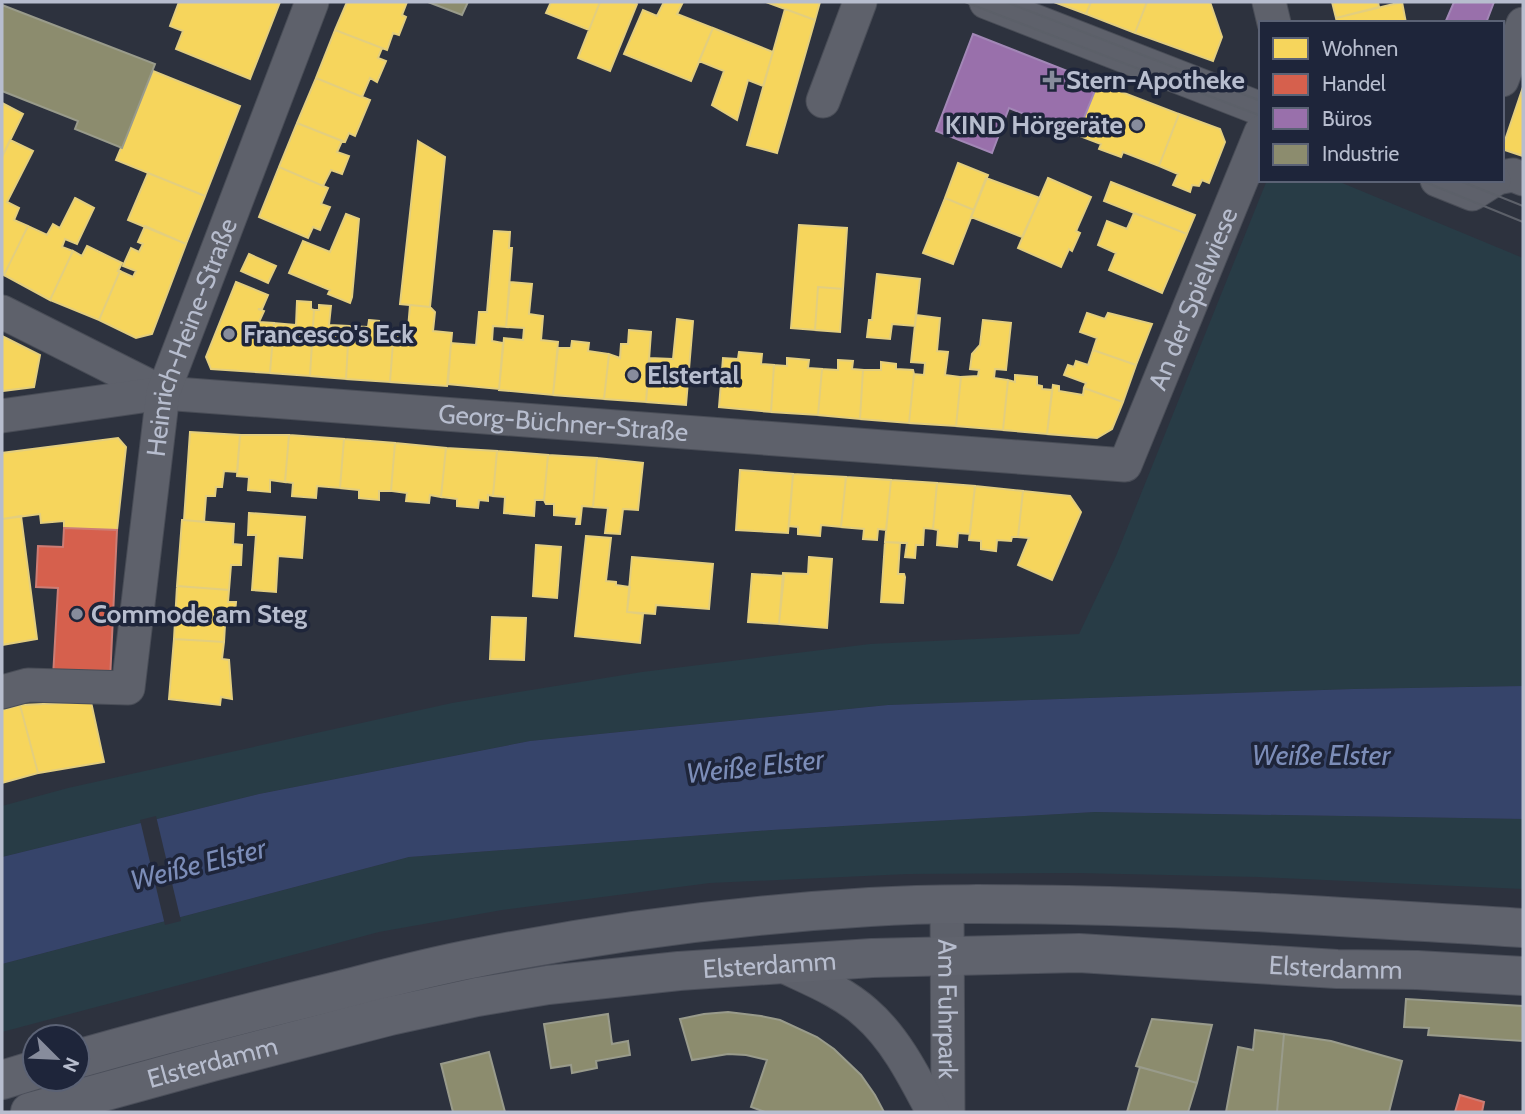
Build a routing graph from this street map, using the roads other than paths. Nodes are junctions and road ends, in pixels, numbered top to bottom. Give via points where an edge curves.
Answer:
1 (312, 2) edge
2 (860, 2) edge
3 (986, 2) edge
4 (1269, 2) edge
5 (1274, 21) edge
6 (1523, 24) edge
7 (1504, 75) edge
8 (823, 101) dead end
9 (1259, 108) edge
10 (1259, 137) edge
11 (1504, 177) edge
12 (1523, 179) edge
13 (1491, 182) edge
14 (1454, 184) edge
15 (2, 313) edge
16 (163, 393) junction
17 (2, 416) edge
18 (1125, 465) joint
19 (2, 692) edge
20 (947, 905) junction
21 (1523, 928) edge
22 (948, 955) junction
23 (781, 965) junction
24 (1523, 976) edge
25 (91, 1055) edge
26 (21, 1074) edge
27 (2, 1080) edge
28 (30, 1112) edge
29 (933, 1112) edge
30 (948, 1112) edge

1 - 16 street, Heinrich-Heine-Straße
2 - 8 street
3 - 9 street
4 - 5 street
6 - 7 street
10 - 18 street, An der Spielwiese
11 - 12 street
13 - 14 street via 1472,194
15 - 16 street
16 - 17 street, Georg-Büchner-Straße
16 - 18 street, Georg-Büchner-Straße
16 - 19 street, Heinrich-Heine-Straße via 128,688 28,685
20 - 21 main road, Elsterdamm via 1257,911
20 - 22 street, Am Fuhrpark
20 - 25 main road, Elsterdamm via 764,915 565,941 374,981
22 - 23 main road, Elsterdamm
22 - 24 main road, Elsterdamm via 1079,953
22 - 30 street, Am Fuhrpark
23 - 28 main road, Elsterdamm via 561,983 477,997
23 - 29 street via 868,1014 888,1036
26 - 27 main road

